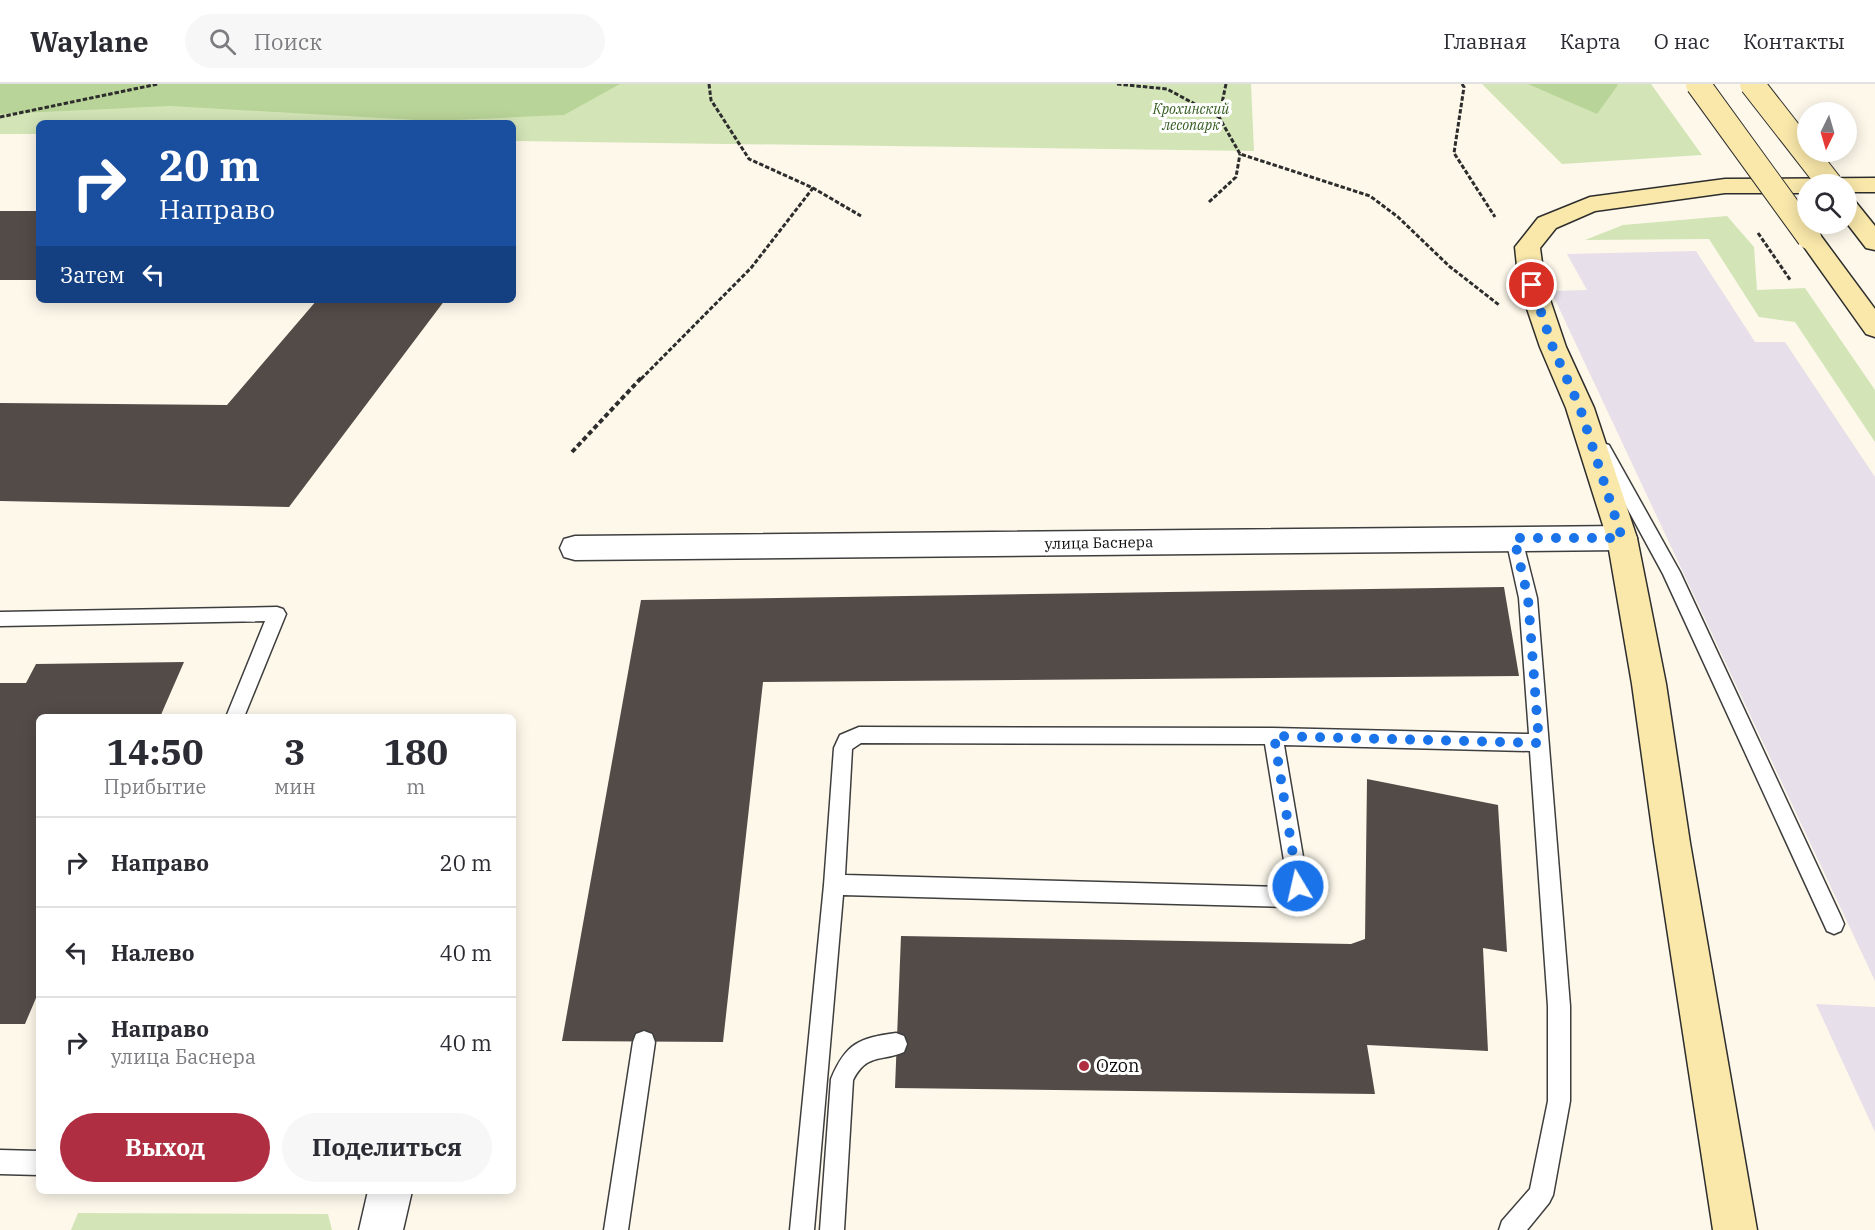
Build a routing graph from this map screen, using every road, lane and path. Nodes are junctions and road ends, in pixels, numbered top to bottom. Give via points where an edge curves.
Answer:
1 (158, 84) edge
2 (710, 84) edge
3 (1117, 84) edge
4 (1226, 84) edge
5 (1462, 84) edge
6 (1698, 84) edge
7 (1752, 84) edge
8 (0, 117) edge
9 (1219, 117) junction
10 (1240, 154) junction
11 (1822, 174) edge
12 (1875, 185) edge
13 (813, 188) junction
14 (1209, 202) dead end
15 (861, 216) dead end
16 (1495, 216) dead end
17 (1857, 219) edge
18 (1753, 226) dead end
19 (1875, 242) edge
20 (1791, 281) dead end
21 (1500, 306) dead end
22 (1875, 328) edge
23 (1580, 408) junction
24 (572, 452) dead end
25 (1514, 538) junction
26 (1622, 538) junction
27 (575, 548) dead end
28 (0, 619) edge
29 (236, 714) edge
30 (1274, 736) junction
31 (1539, 743) junction
32 (834, 885) junction
33 (1834, 924) dead end
34 (644, 1042) dead end
35 (896, 1044) dead end
36 (0, 1162) edge
37 (36, 1163) edge
38 (389, 1194) edge
39 (381, 1230) edge
40 (616, 1230) edge
41 (802, 1230) edge
42 (832, 1230) edge
43 (1511, 1230) edge
44 (1735, 1230) edge

1 - 8 path
2 - 13 path via 711,100 749,159
3 - 9 path via 1167,89
4 - 9 path
5 - 16 path via 1454,153
6 - 22 main road, bridge
7 - 11 main road, bridge
9 - 10 path
10 - 14 path via 1236,177
10 - 21 path via 1370,196
12 - 23 main road via 1725,186 1590,204 1547,223 1527,248 1532,285 1553,348
13 - 15 path
13 - 24 path via 751,268
17 - 19 main road
18 - 20 path
23 - 26 main road
23 - 33 lane via 1671,572
25 - 26 street, улица Баснера
25 - 27 street, улица Баснера
25 - 31 lane via 1528,598
26 - 44 main road via 1649,684
28 - 29 lane via 277,614
30 - 31 lane
30 - 32 lane via 859,735 843,748
30 - 32 lane via 1298,886 1288,897
31 - 43 lane via 1559,1006 1558,1101 1541,1196
32 - 41 lane
34 - 40 lane
35 - 42 lane via 863,1049 850,1061 843,1079
36 - 37 lane
38 - 39 street

